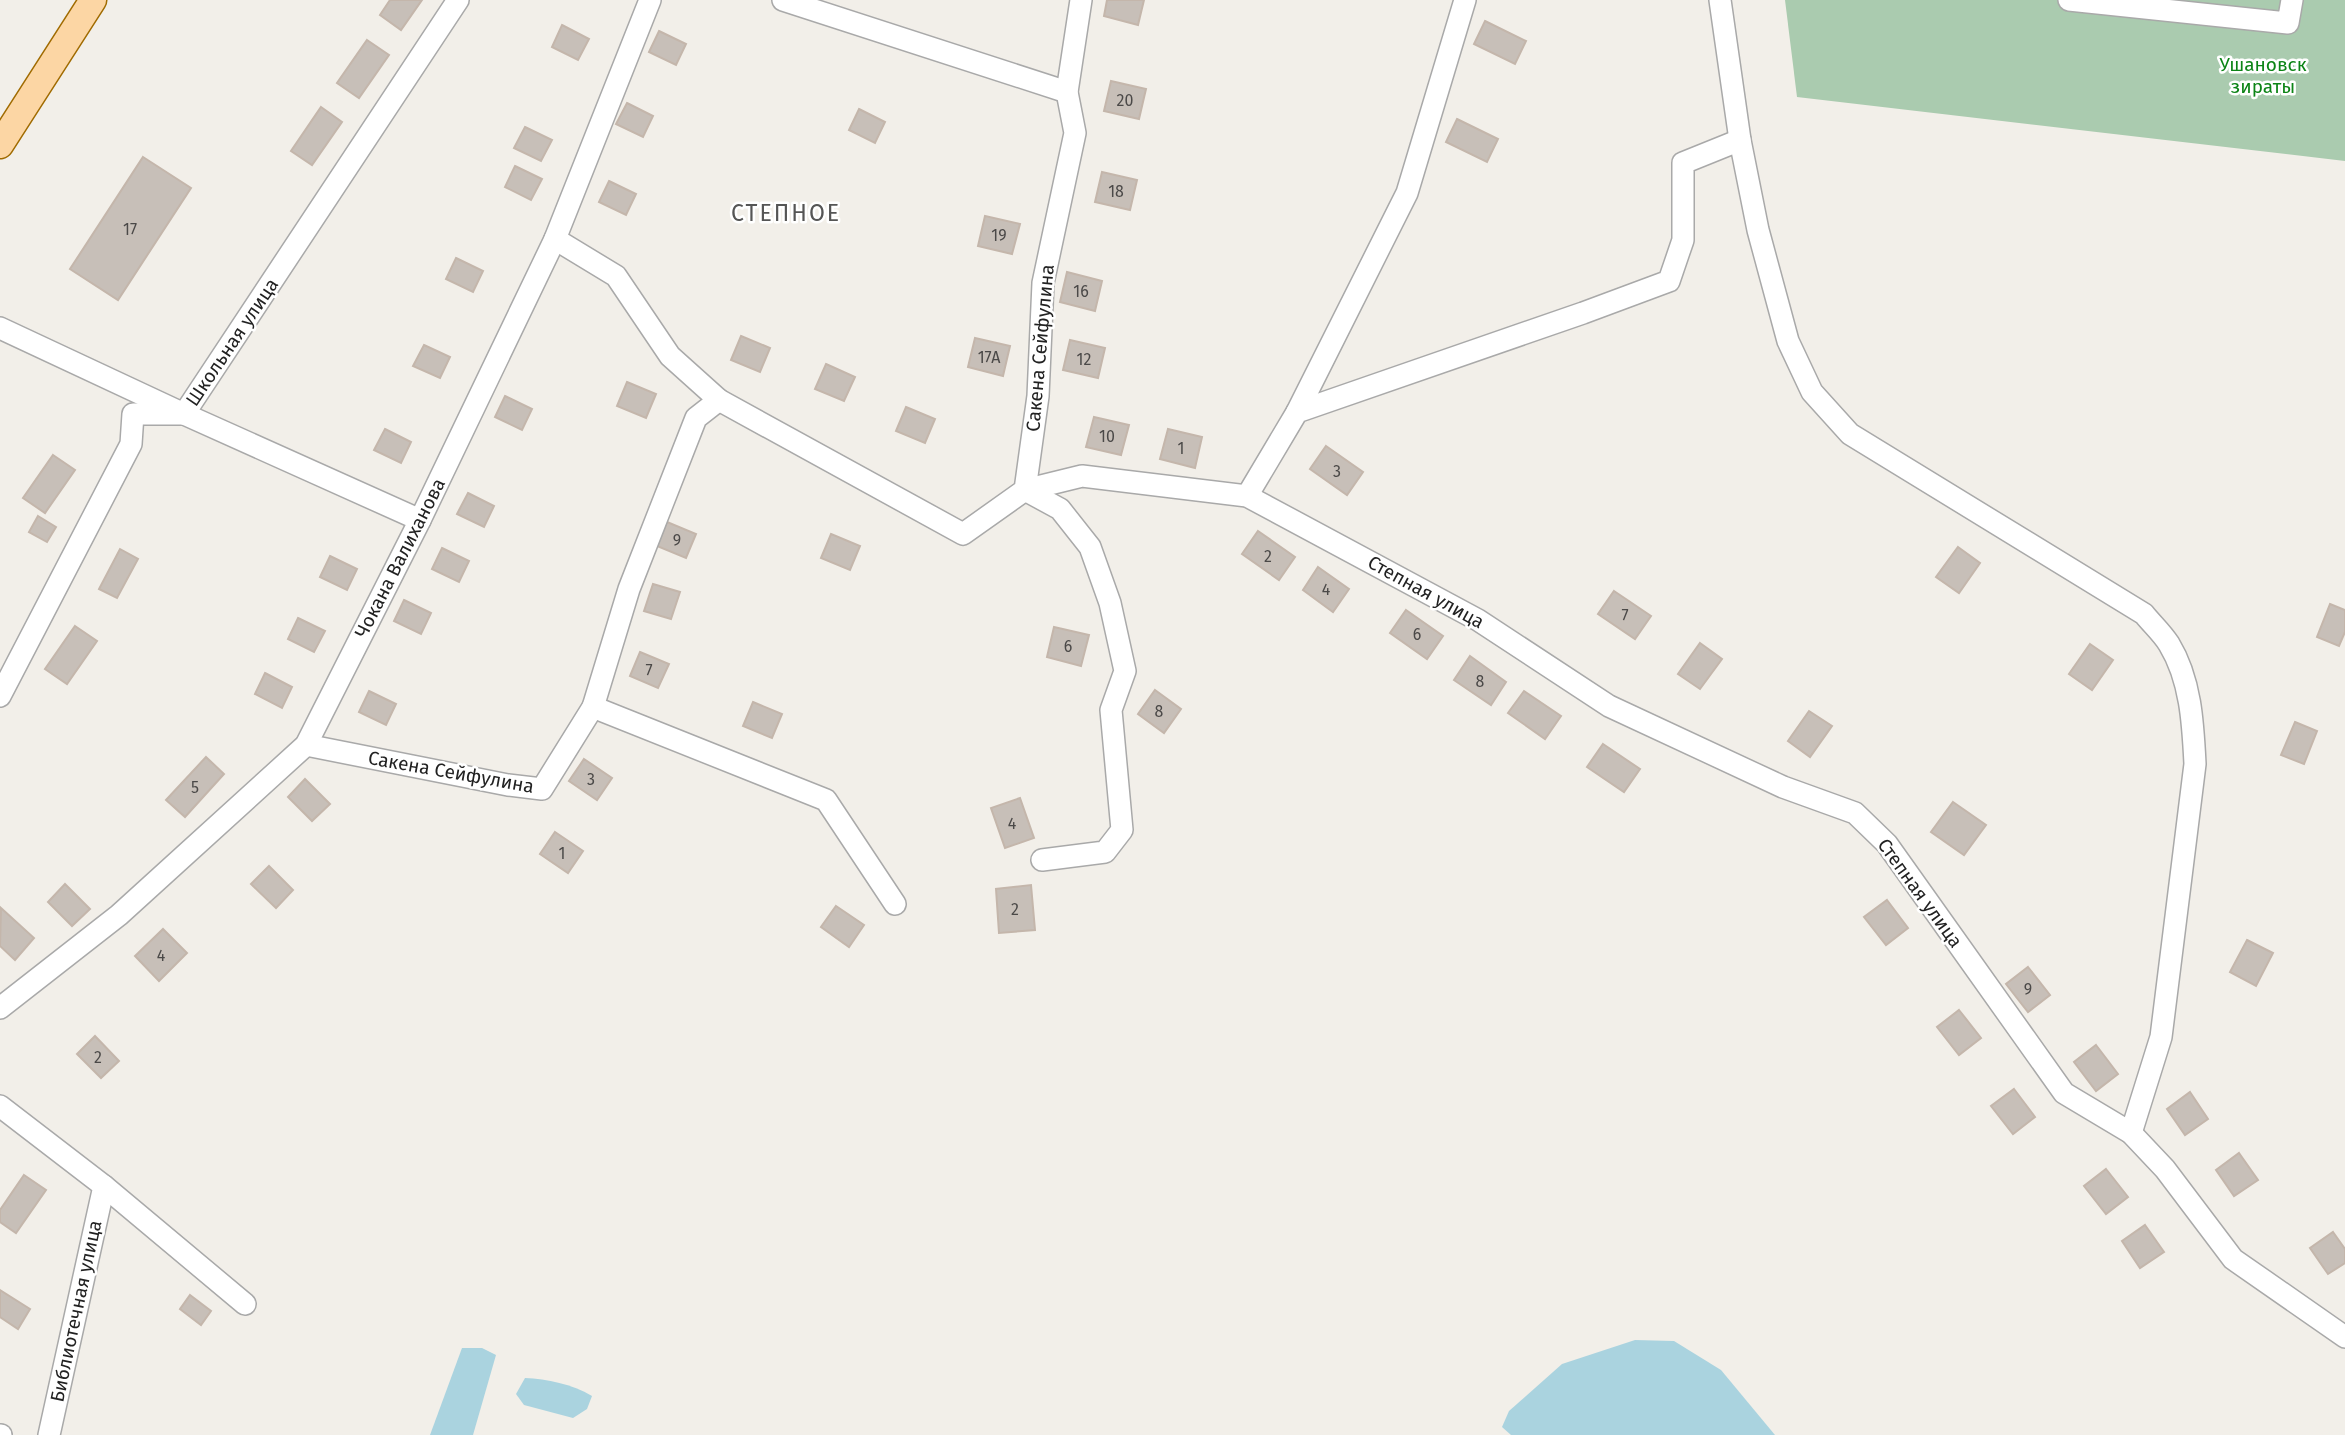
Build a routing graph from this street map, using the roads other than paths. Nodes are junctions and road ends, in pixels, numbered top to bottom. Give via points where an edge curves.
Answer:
1 (93, 0) edge
2 (458, 0) edge
3 (650, 0) edge
4 (783, 0) edge
5 (1081, 0) edge
6 (1465, 0) edge
7 (1720, 0) edge
8 (2069, 0) edge
9 (2291, 0) edge
10 (1067, 92) junction
11 (1740, 140) junction
12 (0, 145) edge
13 (555, 239) junction
14 (0, 328) edge
15 (719, 400) junction
16 (1297, 412) junction
17 (184, 414) junction
18 (1025, 490) junction
19 (1247, 496) junction
20 (420, 520) junction
21 (0, 696) edge
22 (593, 707) junction
23 (306, 744) junction
24 (1042, 860) dead end
25 (895, 904) dead end
26 (0, 1007) edge
27 (0, 1106) edge
28 (2132, 1133) junction
29 (104, 1186) junction
30 (245, 1304) dead end
31 (2345, 1337) edge
32 (49, 1435) edge

1 - 12 main road
2 - 17 street, Школьная улица
3 - 13 street, Чокана Валиханова
4 - 10 street
5 - 10 street, Сакена Сейфулина
6 - 16 street via 1407,192
7 - 11 street
8 - 9 street via 2288,23
10 - 18 street, Сакена Сейфулина via 1074,133 1043,283 1038,396
11 - 16 street via 1683,163 1683,240 1669,281
11 - 28 street via 1788,341 1812,392 1850,434 2144,614 2168,643 2183,673 2195,764 2161,1037
13 - 15 street via 616,276 670,356
13 - 20 street, Чокана Валиханова
14 - 17 street
15 - 18 street via 964,534
15 - 22 street, Сакена Сейфулина via 696,418 629,589
16 - 19 street
17 - 20 street
17 - 21 street, Школьная улица via 132,414 131,444
18 - 19 street, Степная улица via 1082,477
18 - 24 street via 1060,509 1090,547 1110,603 1125,671 1111,710 1122,830 1105,852
19 - 28 street, Степная улица via 1478,620 1609,706 1783,787 1855,813 1887,844 2064,1093
20 - 23 street, Чокана Валиханова
22 - 23 street, Сакена Сейфулина via 542,789
22 - 25 street via 826,800
23 - 26 street, Чокана Валиханова via 119,915
27 - 29 street, Библиотечная улица
28 - 31 street, Степная улица via 2233,1259
29 - 30 street, Библиотечная улица
29 - 32 street, Библиотечная улица

